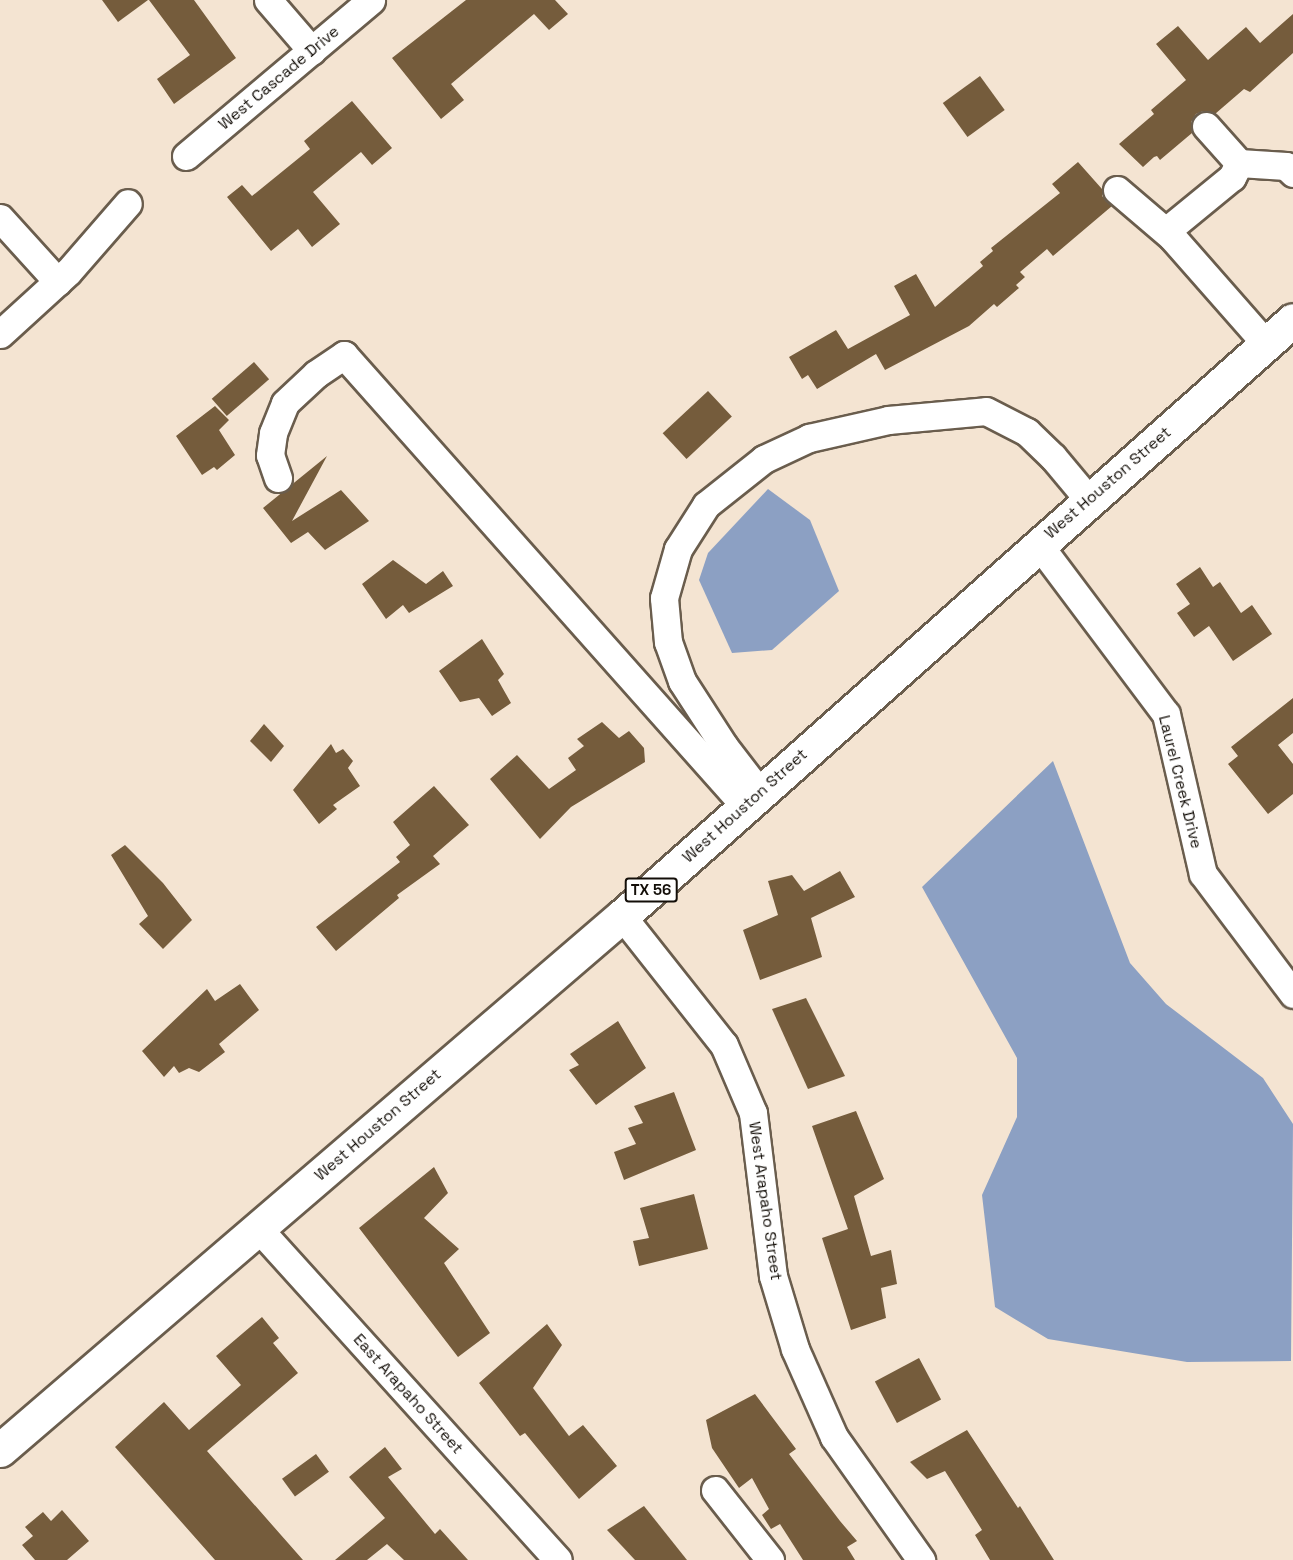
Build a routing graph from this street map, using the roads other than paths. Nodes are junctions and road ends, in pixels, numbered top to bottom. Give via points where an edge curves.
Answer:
1 (268, 0) edge
2 (371, 0) edge
3 (312, 51) junction
4 (1206, 126) dead end
5 (186, 156) dead end
6 (1239, 163) junction
7 (1293, 173) edge
8 (1117, 190) dead end
9 (128, 202) dead end
10 (0, 218) edge
11 (1166, 231) junction
12 (58, 282) junction
13 (1293, 320) edge
14 (0, 334) edge
15 (1266, 344) junction
16 (278, 478) dead end
17 (1089, 500) junction
18 (1039, 545) junction
19 (752, 800) junction
20 (622, 916) junction
21 (1293, 994) edge
22 (258, 1228) junction
23 (0, 1450) edge
24 (715, 1490) dead end
25 (558, 1560) edge
26 (770, 1560) edge
27 (921, 1560) edge

1 - 3 street
2 - 3 street, West Cascade Drive
3 - 5 street, West Cascade Drive
4 - 6 street
6 - 7 street via 1286,166
6 - 11 street via 1232,177
8 - 11 street
9 - 12 street
10 - 12 street
11 - 15 street
12 - 14 street
13 - 15 main road, West Houston Street / TX 56
15 - 17 main road, West Houston Street / TX 56
16 - 19 street via 270,454 273,433 285,403 344,355
17 - 18 main road, West Houston Street / TX 56
17 - 19 street via 1027,432 986,411 888,420 809,438 764,459 706,505 678,549 664,598 668,642 682,681 724,746
18 - 19 main road, West Houston Street / TX 56
18 - 21 street, Laurel Creek Drive via 1166,714 1203,874
19 - 20 main road, West Houston Street / TX 56
20 - 22 main road, West Houston Street / TX 56
20 - 27 street, West Arapaho Street via 724,1045 753,1113 773,1276 795,1349 834,1437
22 - 23 main road, West Houston Street / TX 56
22 - 25 street, East Arapaho Street
24 - 26 street

